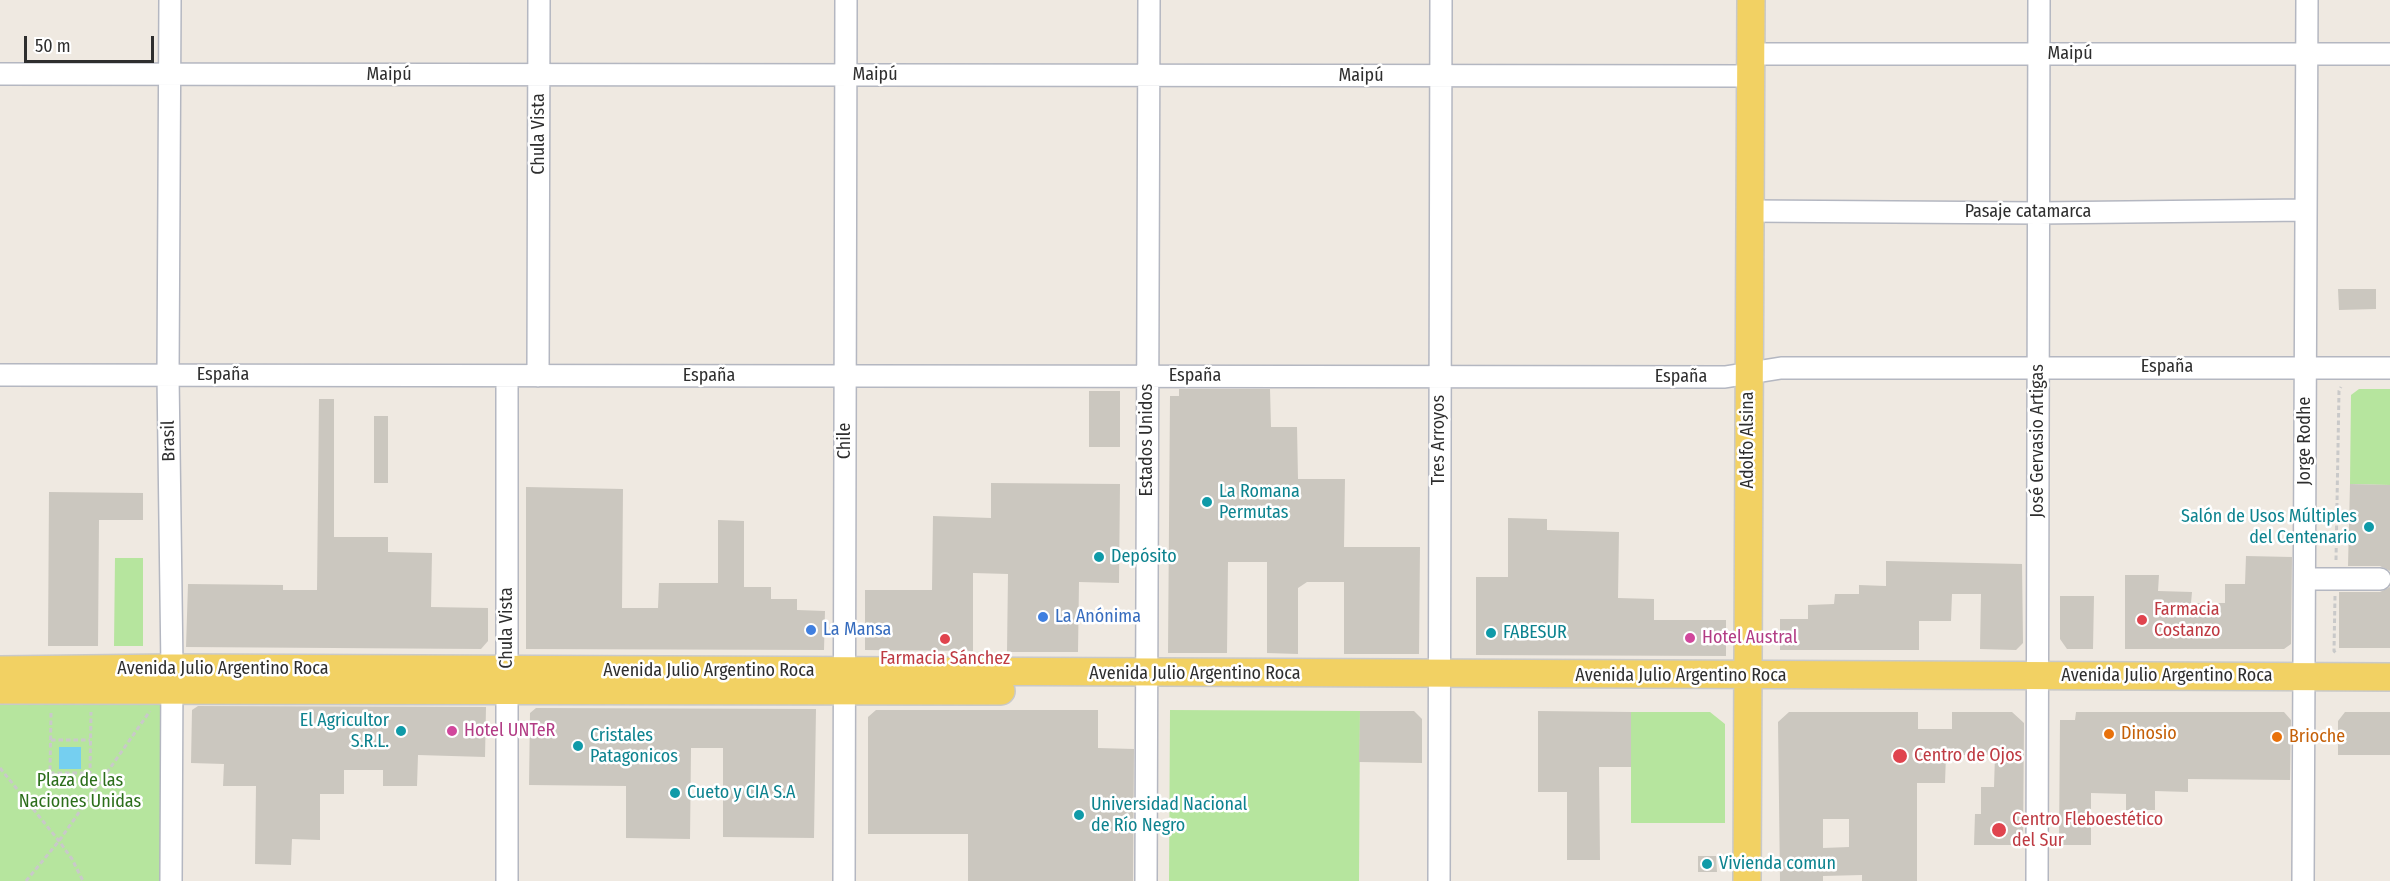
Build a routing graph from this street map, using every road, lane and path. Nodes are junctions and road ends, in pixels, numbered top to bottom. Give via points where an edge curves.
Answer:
1 (170, 0) edge
2 (539, 0) edge
3 (846, 0) edge
4 (1149, 0) edge
5 (1441, 0) edge
6 (1750, 0) edge
7 (2039, 0) edge
8 (2307, 0) edge
9 (2039, 54) junction
10 (2306, 54) junction
11 (2390, 54) edge
12 (1750, 65) junction
13 (0, 74) edge
14 (170, 74) junction
15 (539, 75) junction
16 (846, 75) junction
17 (1149, 75) junction
18 (1440, 76) junction
19 (2306, 210) junction
20 (1749, 211) junction
21 (2038, 213) junction
22 (2038, 367) junction
23 (2305, 367) junction
24 (2390, 368) edge
25 (1749, 373) junction
26 (0, 375) edge
27 (168, 375) junction
28 (507, 376) junction
29 (538, 376) junction
30 (845, 376) junction
31 (1147, 376) junction
32 (1440, 376) junction
33 (2345, 385) dead end
34 (2305, 579) junction
35 (2336, 579) junction
36 (2380, 579) dead end
37 (2339, 655) dead end
38 (0, 670) edge
39 (2390, 677) edge
40 (508, 681) junction
41 (844, 682) junction
42 (1146, 682) junction
43 (1439, 683) junction
44 (1747, 684) junction
45 (2037, 684) junction
46 (2304, 685) junction
47 (166, 689) junction
48 (0, 690) edge
49 (2390, 693) edge
50 (51, 707) dead end
51 (91, 707) dead end
52 (51, 740) junction
53 (90, 740) junction
54 (0, 768) edge
55 (59, 841) junction
56 (26, 881) edge
57 (83, 881) edge
58 (171, 881) edge
59 (507, 881) edge
60 (844, 881) edge
61 (1146, 881) edge
62 (1439, 881) edge
63 (1747, 881) edge
64 (2037, 881) edge
65 (2303, 881) edge

1 - 14 street, Brasil
2 - 15 street, Chula Vista
3 - 16 street, Chile
4 - 17 street, Estados Unidos
5 - 18 street, Tres Arroyos
6 - 12 main road, Adolfo Alsina
7 - 9 street, José Gervasio Artigas
8 - 10 street, Jorge Rodhe
9 - 10 street, Maipú
9 - 12 street, Maipú
9 - 21 street, José Gervasio Artigas
10 - 11 street, Maipú
10 - 19 street, Jorge Rodhe
12 - 18 street, Maipú
12 - 20 main road, Adolfo Alsina
13 - 14 street, Maipú
14 - 15 street, Maipú
14 - 27 street, Brasil
15 - 16 street, Maipú
15 - 29 street, Chula Vista
16 - 17 street, Maipú
16 - 30 street, Chile
17 - 18 street, Maipú
17 - 31 street, Estados Unidos
18 - 32 street, Tres Arroyos
19 - 21 street, Pasaje catamarca
19 - 23 street, Jorge Rodhe
20 - 21 street, Pasaje catamarca
20 - 25 main road, Adolfo Alsina
21 - 22 street, José Gervasio Artigas
22 - 23 street, España
22 - 25 street, España via 1781,368
22 - 45 street, José Gervasio Artigas
23 - 24 street, España
23 - 34 street, Jorge Rodhe
25 - 32 street, España via 1725,377
25 - 44 main road, Adolfo Alsina
26 - 27 street, España
27 - 28 street, España
27 - 47 street, Brasil
28 - 29 street, España
28 - 40 street, Chula Vista
29 - 30 street, España
30 - 31 street, España
30 - 41 street, Chile
31 - 32 street, España
31 - 42 street, Estados Unidos
32 - 43 street, Tres Arroyos
33 - 35 path via 2339,391
34 - 35 street
34 - 46 street, Jorge Rodhe
35 - 36 street
35 - 37 path via 2334,651
38 - 47 main road, Avenida Julio Argentino Roca
39 - 46 main road, Avenida Julio Argentino Roca
40 - 41 main road, Avenida Julio Argentino Roca
40 - 47 main road, Avenida Julio Argentino Roca
40 - 59 street, Chula Vista
41 - 42 main road, Avenida Julio Argentino Roca
41 - 60 street, Chile
42 - 43 main road, Avenida Julio Argentino Roca
42 - 61 street, Estados Unidos
43 - 44 main road, Avenida Julio Argentino Roca
43 - 62 street, Tres Arroyos
44 - 45 main road, Avenida Julio Argentino Roca
44 - 63 main road, Adolfo Alsina
45 - 46 main road, Avenida Julio Argentino Roca
45 - 64 street, José Gervasio Artigas
46 - 49 main road, Avenida Julio Argentino Roca
46 - 65 street, Jorge Rodhe
47 - 48 main road, Avenida Julio Argentino Roca
47 - 55 path
47 - 58 street, Brasil
50 - 52 path
51 - 53 path
52 - 53 path
52 - 53 path via 50,773 90,773
54 - 55 path
55 - 56 path
55 - 57 path

